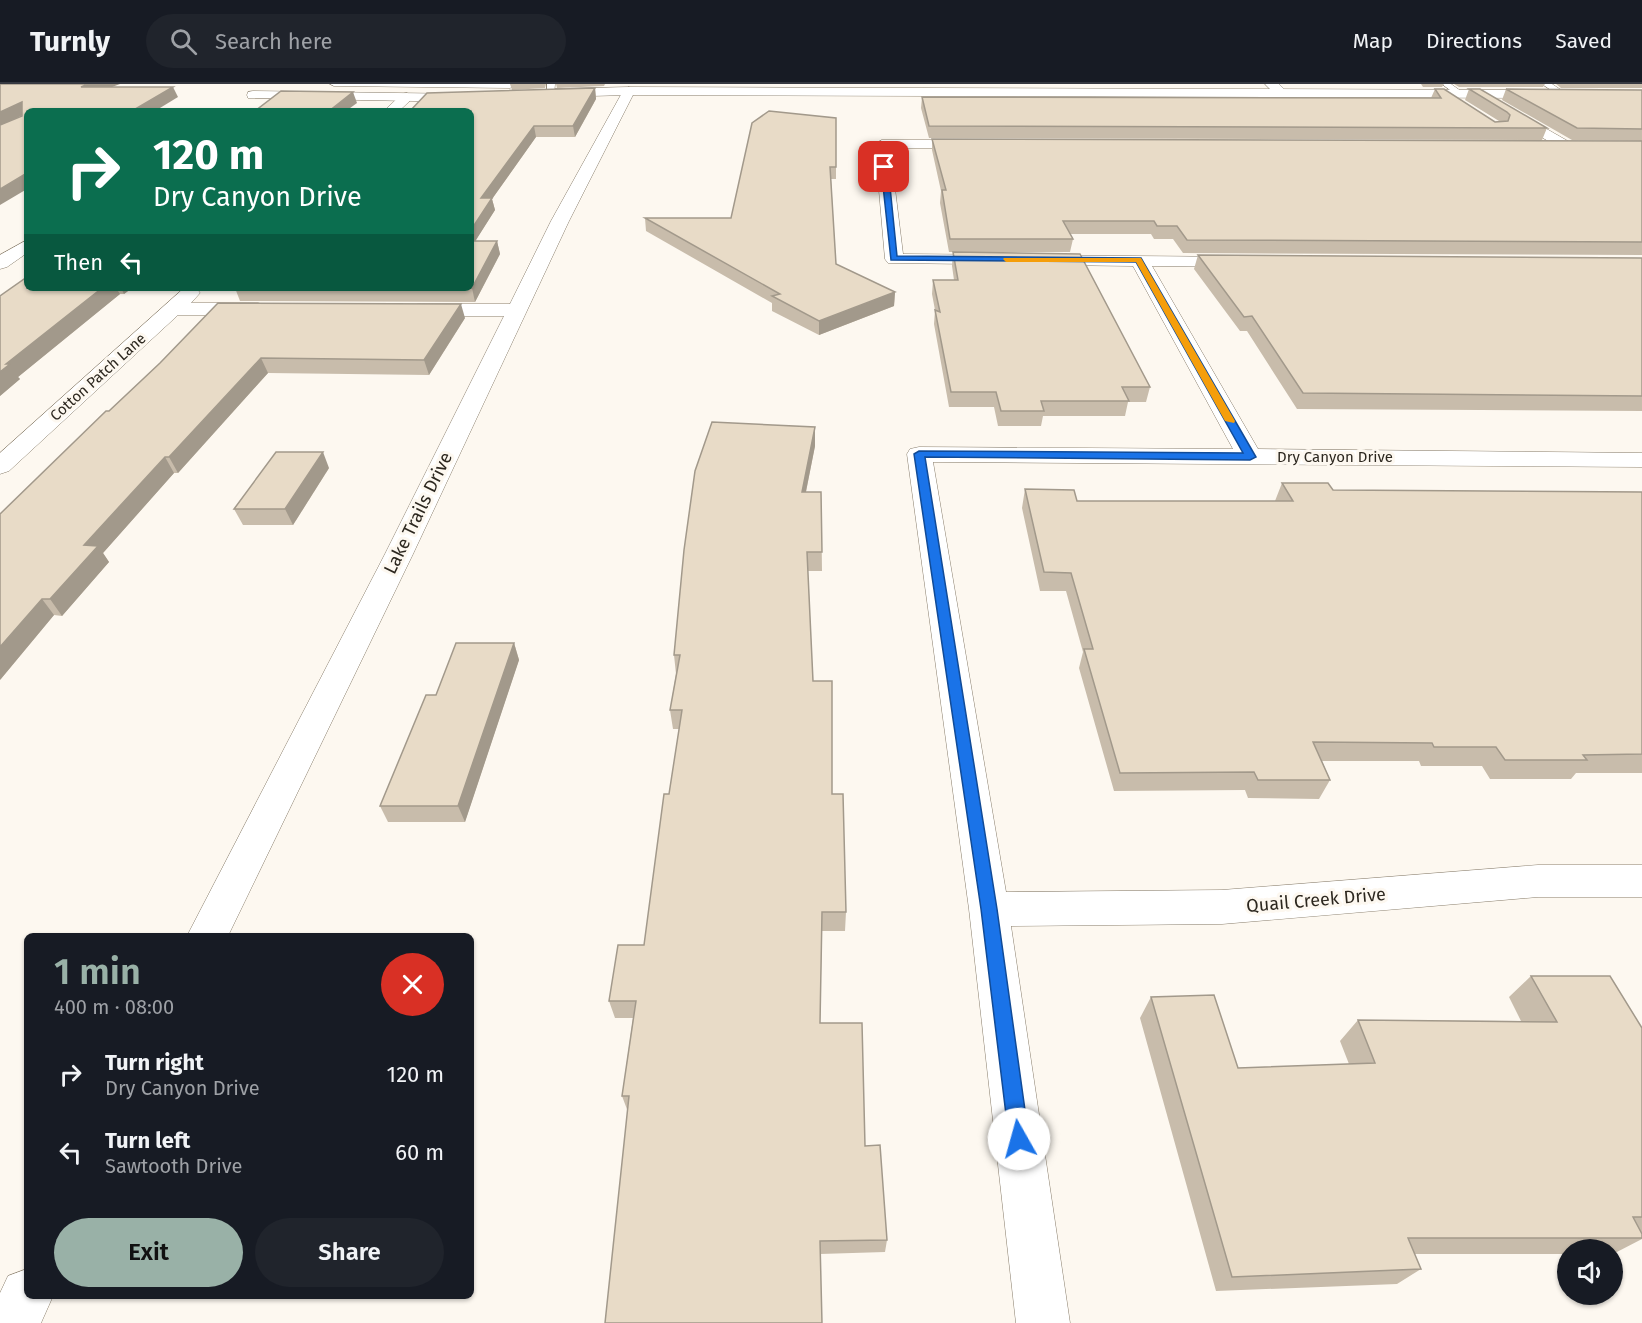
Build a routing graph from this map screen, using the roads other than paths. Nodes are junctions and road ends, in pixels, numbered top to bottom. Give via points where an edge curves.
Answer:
1 (271, 84) edge
2 (334, 84) edge
3 (1271, 84) edge
4 (1546, 84) edge
5 (508, 89) edge
6 (551, 89) edge
7 (644, 89) edge
8 (1446, 89) edge
9 (1282, 93) junction
10 (1480, 94) junction
11 (1569, 94) joint
12 (407, 97) junction
13 (394, 108) edge
14 (989, 144) edge
15 (1535, 146) edge
16 (24, 247) edge
17 (1139, 260) junction
18 (1259, 261) edge
19 (0, 263) edge
20 (193, 291) edge
21 (173, 309) junction
22 (280, 309) edge
23 (398, 310) edge
24 (516, 310) junction
25 (1250, 457) junction
26 (1642, 460) edge
27 (0, 466) edge
28 (1642, 882) edge
29 (989, 909) junction
30 (209, 933) edge
31 (25, 1299) edge
32 (13, 1323) edge
33 (1043, 1323) edge

1 - 12 street via 250,98
2 - 5 lane
3 - 9 street
4 - 11 lane
5 - 6 street via 528,95
5 - 12 street
6 - 7 street
7 - 9 street
7 - 24 street, Lake Trails Drive
8 - 9 street
8 - 10 street via 1463,100
10 - 11 street
10 - 15 street via 1573,147
12 - 13 street
14 - 17 street via 882,144 894,259
16 - 19 street
17 - 18 street
17 - 25 street
20 - 21 street, Cotton Patch Lane
21 - 22 street
21 - 27 street, Cotton Patch Lane
23 - 24 street
24 - 30 street, Lake Trails Drive
25 - 26 street, Dry Canyon Drive
25 - 29 street, Dry Canyon Drive via 919,454
28 - 29 street, Quail Creek Drive via 1538,881 1222,908
29 - 33 street
31 - 32 street

